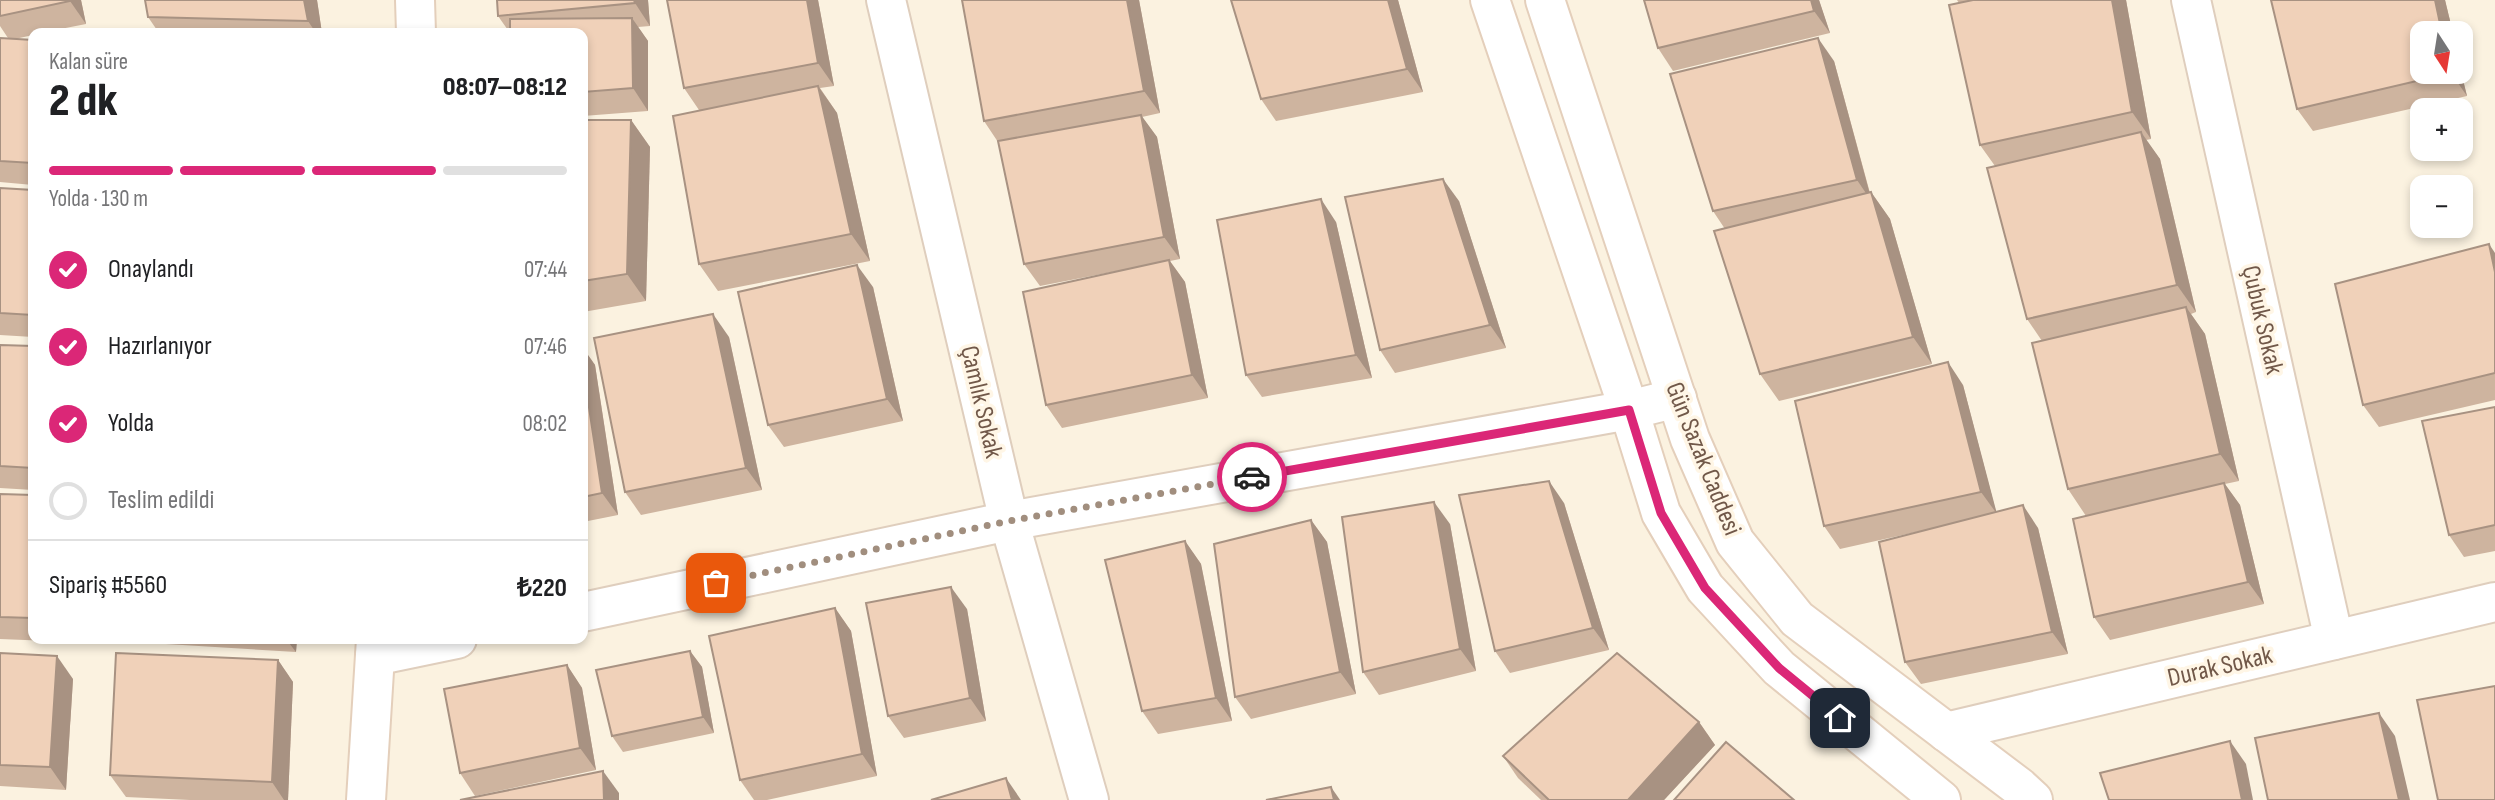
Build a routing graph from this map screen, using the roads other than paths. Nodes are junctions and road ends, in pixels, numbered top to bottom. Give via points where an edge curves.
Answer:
1 (415, 0) edge
2 (886, 0) edge
3 (1490, 0) edge
4 (1545, 0) edge
5 (2191, 0) edge
6 (416, 28) edge
7 (1677, 398) junction
8 (1629, 410) junction
9 (1009, 521) junction
10 (2495, 602) edge
11 (588, 611) edge
12 (2334, 640) junction
13 (412, 644) edge
14 (376, 648) edge
15 (1946, 732) junction
16 (366, 800) edge
17 (1089, 800) edge
18 (1941, 800) edge
19 (2033, 800) edge

1 - 6 street
2 - 9 street, Çamlık Sokak
3 - 8 street, Gün Sazak Caddesi
4 - 7 street, Gün Sazak Caddesi
5 - 12 street, Çubuk Sokak
7 - 8 street
7 - 15 street, Gün Sazak Caddesi via 1735,542 1773,590 1797,619
8 - 9 street
8 - 18 street, Gün Sazak Caddesi via 1661,513 1705,588 1779,668
9 - 11 street
9 - 17 street, Çamlık Sokak
10 - 12 street, Durak Sokak
12 - 15 street, Durak Sokak
13 - 14 street
14 - 16 street
15 - 19 street, Gün Sazak Caddesi

